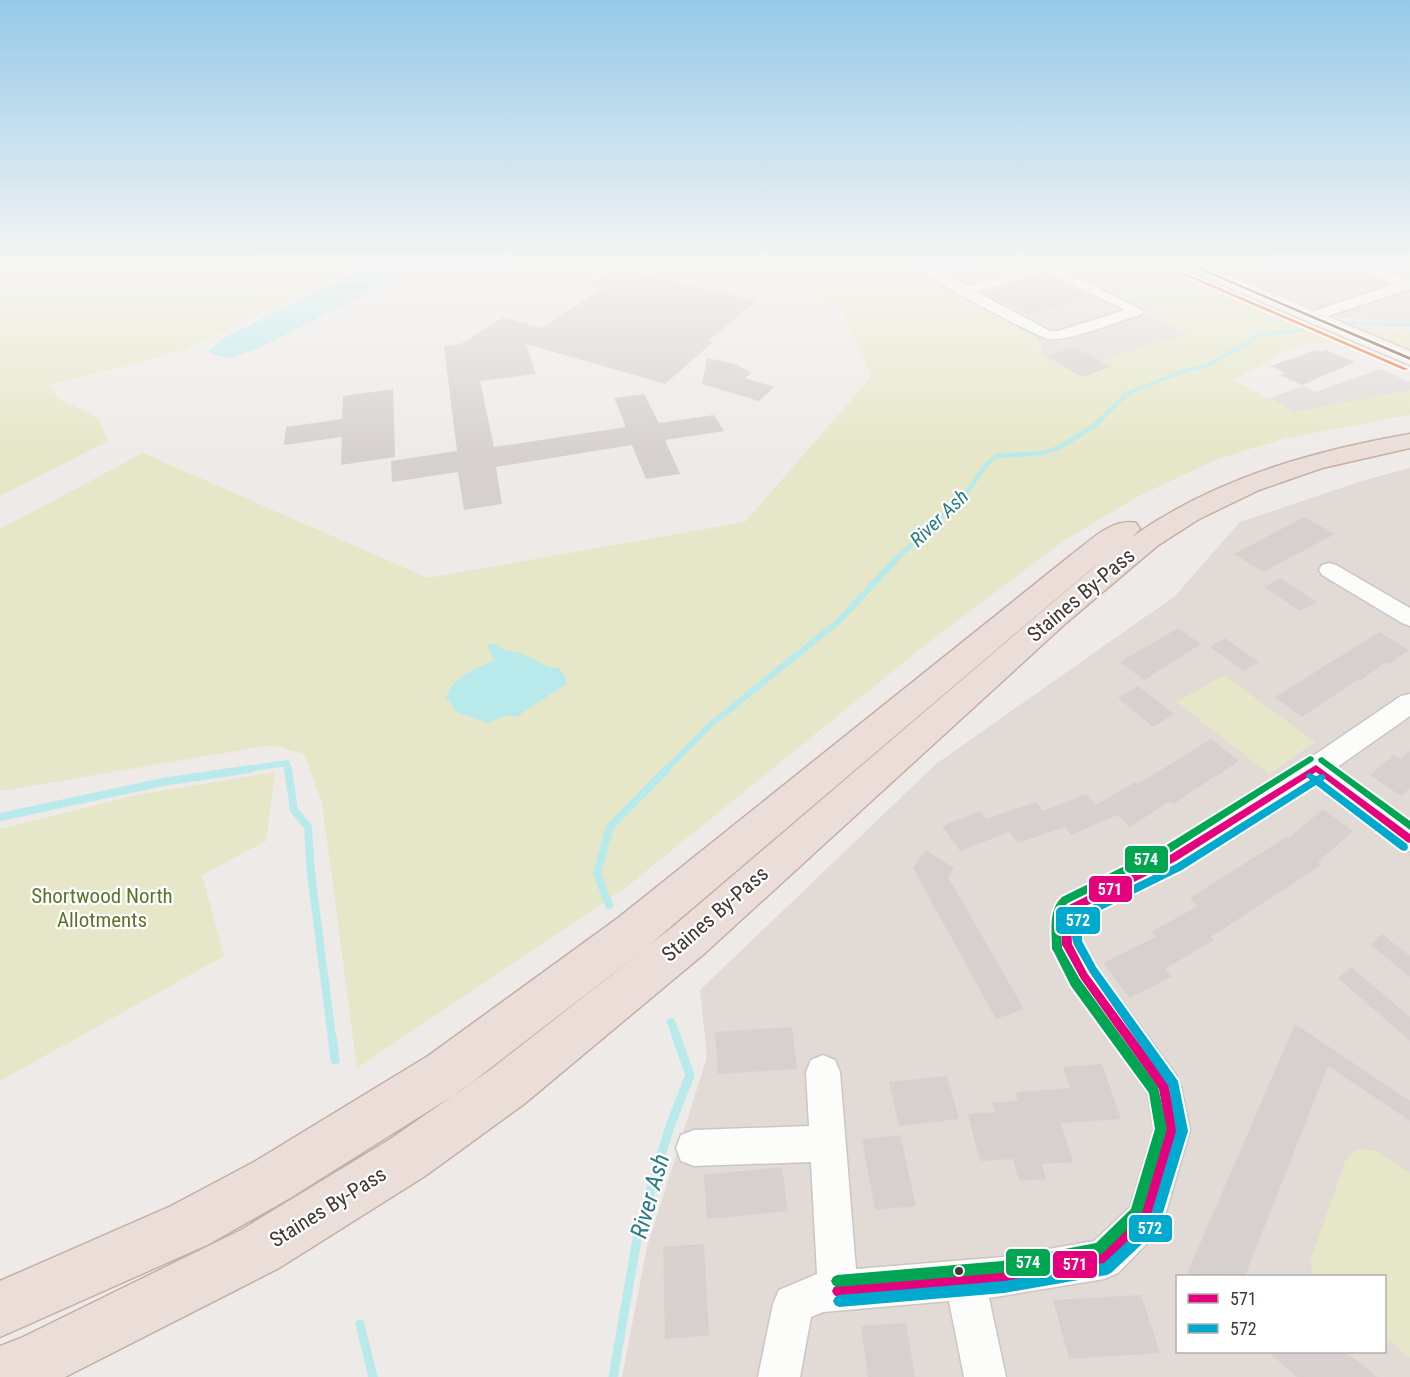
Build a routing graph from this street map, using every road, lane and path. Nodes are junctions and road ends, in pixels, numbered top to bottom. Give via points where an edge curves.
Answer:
1 (1032, 327) edge
2 (1084, 327) edge
3 (1334, 327) edge
4 (1410, 359) edge
5 (1410, 427) edge
6 (1410, 441) edge
7 (1329, 571) dead end
8 (1410, 618) edge
9 (1410, 703) edge
10 (1316, 768) junction
11 (1410, 839) edge
12 (823, 1072) dead end
13 (829, 1143) junction
14 (694, 1148) dead end
15 (965, 1280) junction
16 (838, 1291) junction
17 (0, 1309) edge
18 (0, 1375) edge
19 (779, 1377) edge
20 (985, 1377) edge

1 - 2 street via 1047,335
3 - 4 street
5 - 17 highway, Staines By-Pass via 1335,440 1269,458 1176,499 1125,530 633,932 445,1073 272,1180 190,1225
6 - 18 highway, Staines By-Pass via 1279,474 1162,530 1055,616 690,939 507,1088 407,1158 260,1249 34,1362
7 - 8 street
9 - 10 street
10 - 11 street
10 - 15 street via 1173,858 1070,909 1067,945 1084,976 1164,1087 1172,1130 1144,1219 1104,1258 1004,1277
12 - 13 street
13 - 14 street
13 - 16 street
15 - 16 street
15 - 20 street
16 - 19 street via 823,1292 793,1304

